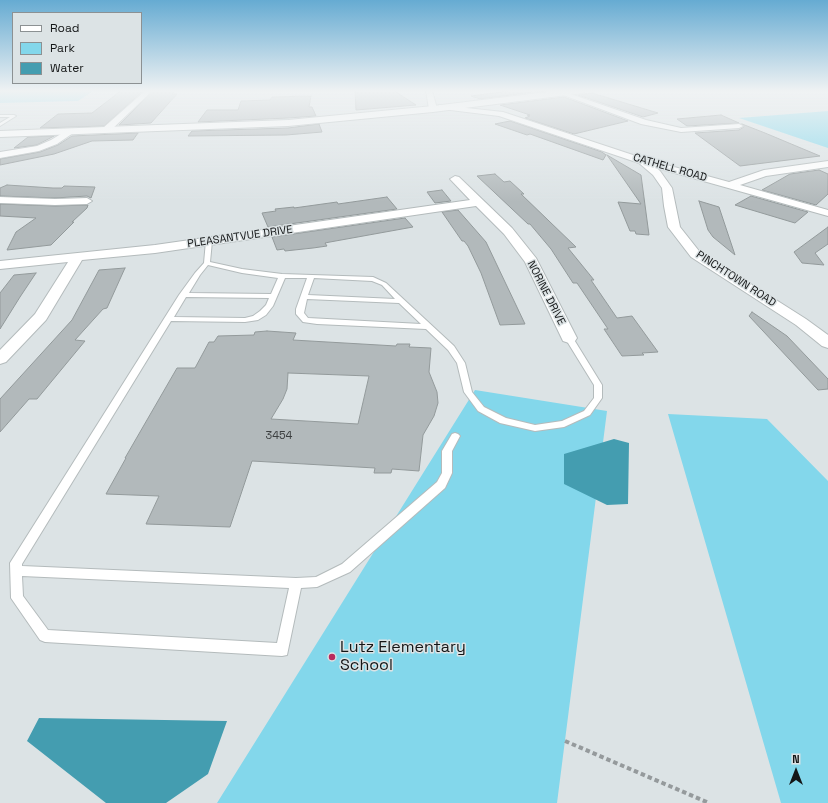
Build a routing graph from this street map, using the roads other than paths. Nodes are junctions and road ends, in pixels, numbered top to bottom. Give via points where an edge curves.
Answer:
1 (109, 127) edge
2 (172, 127) edge
3 (541, 127) edge
4 (669, 127) edge
5 (717, 127) edge
6 (106, 130) junction
7 (72, 131) junction
8 (0, 134) edge
9 (0, 155) edge
10 (642, 161) junction
11 (828, 164) edge
12 (455, 179) dead end
13 (730, 186) junction
14 (0, 200) edge
15 (87, 201) dead end
16 (479, 202) junction
17 (828, 213) edge
18 (209, 241) junction
19 (78, 256) junction
20 (207, 264) junction
21 (0, 265) edge
22 (282, 276) junction
23 (311, 276) junction
24 (183, 295) junction
25 (273, 296) junction
26 (304, 297) junction
27 (402, 301) junction
28 (168, 319) junction
29 (428, 326) junction
30 (569, 338) joint
31 (828, 343) edge
32 (0, 359) edge
33 (455, 436) dead end
34 (16, 571) junction
35 (296, 583) junction

1 - 6 street
2 - 6 street
3 - 10 street, CATHELL ROAD
4 - 5 street via 680,130
6 - 7 street
7 - 8 street
7 - 9 street via 39,148
10 - 13 street, CATHELL ROAD
10 - 31 street, PINCHTOWN ROAD via 657,173 667,188 674,228 695,254 801,322
11 - 13 street via 764,173
12 - 16 street, NORINE DRIVE
13 - 17 street, CATHELL ROAD
14 - 15 street
16 - 18 street, PLEASANTVUE DRIVE
16 - 30 street, NORINE DRIVE via 508,231 531,261
18 - 19 street, PLEASANTVUE DRIVE
18 - 20 lane
19 - 21 street, PLEASANTVUE DRIVE
19 - 32 street via 42,317
20 - 22 lane
20 - 24 lane via 196,274
22 - 23 lane
22 - 25 lane
23 - 26 lane
23 - 27 lane via 373,279 384,284
24 - 25 lane
24 - 28 lane
25 - 28 lane via 269,306 256,318
26 - 27 lane
26 - 29 lane via 300,314 306,320
27 - 29 lane
28 - 34 lane via 16,563
29 - 30 lane via 451,348 461,363 468,392 481,408 503,421 535,428 564,424 587,412 598,398 598,385
33 - 35 lane via 447,451 447,473 441,485 346,568 317,582
34 - 35 lane
34 - 35 lane via 17,598 45,636 282,650

